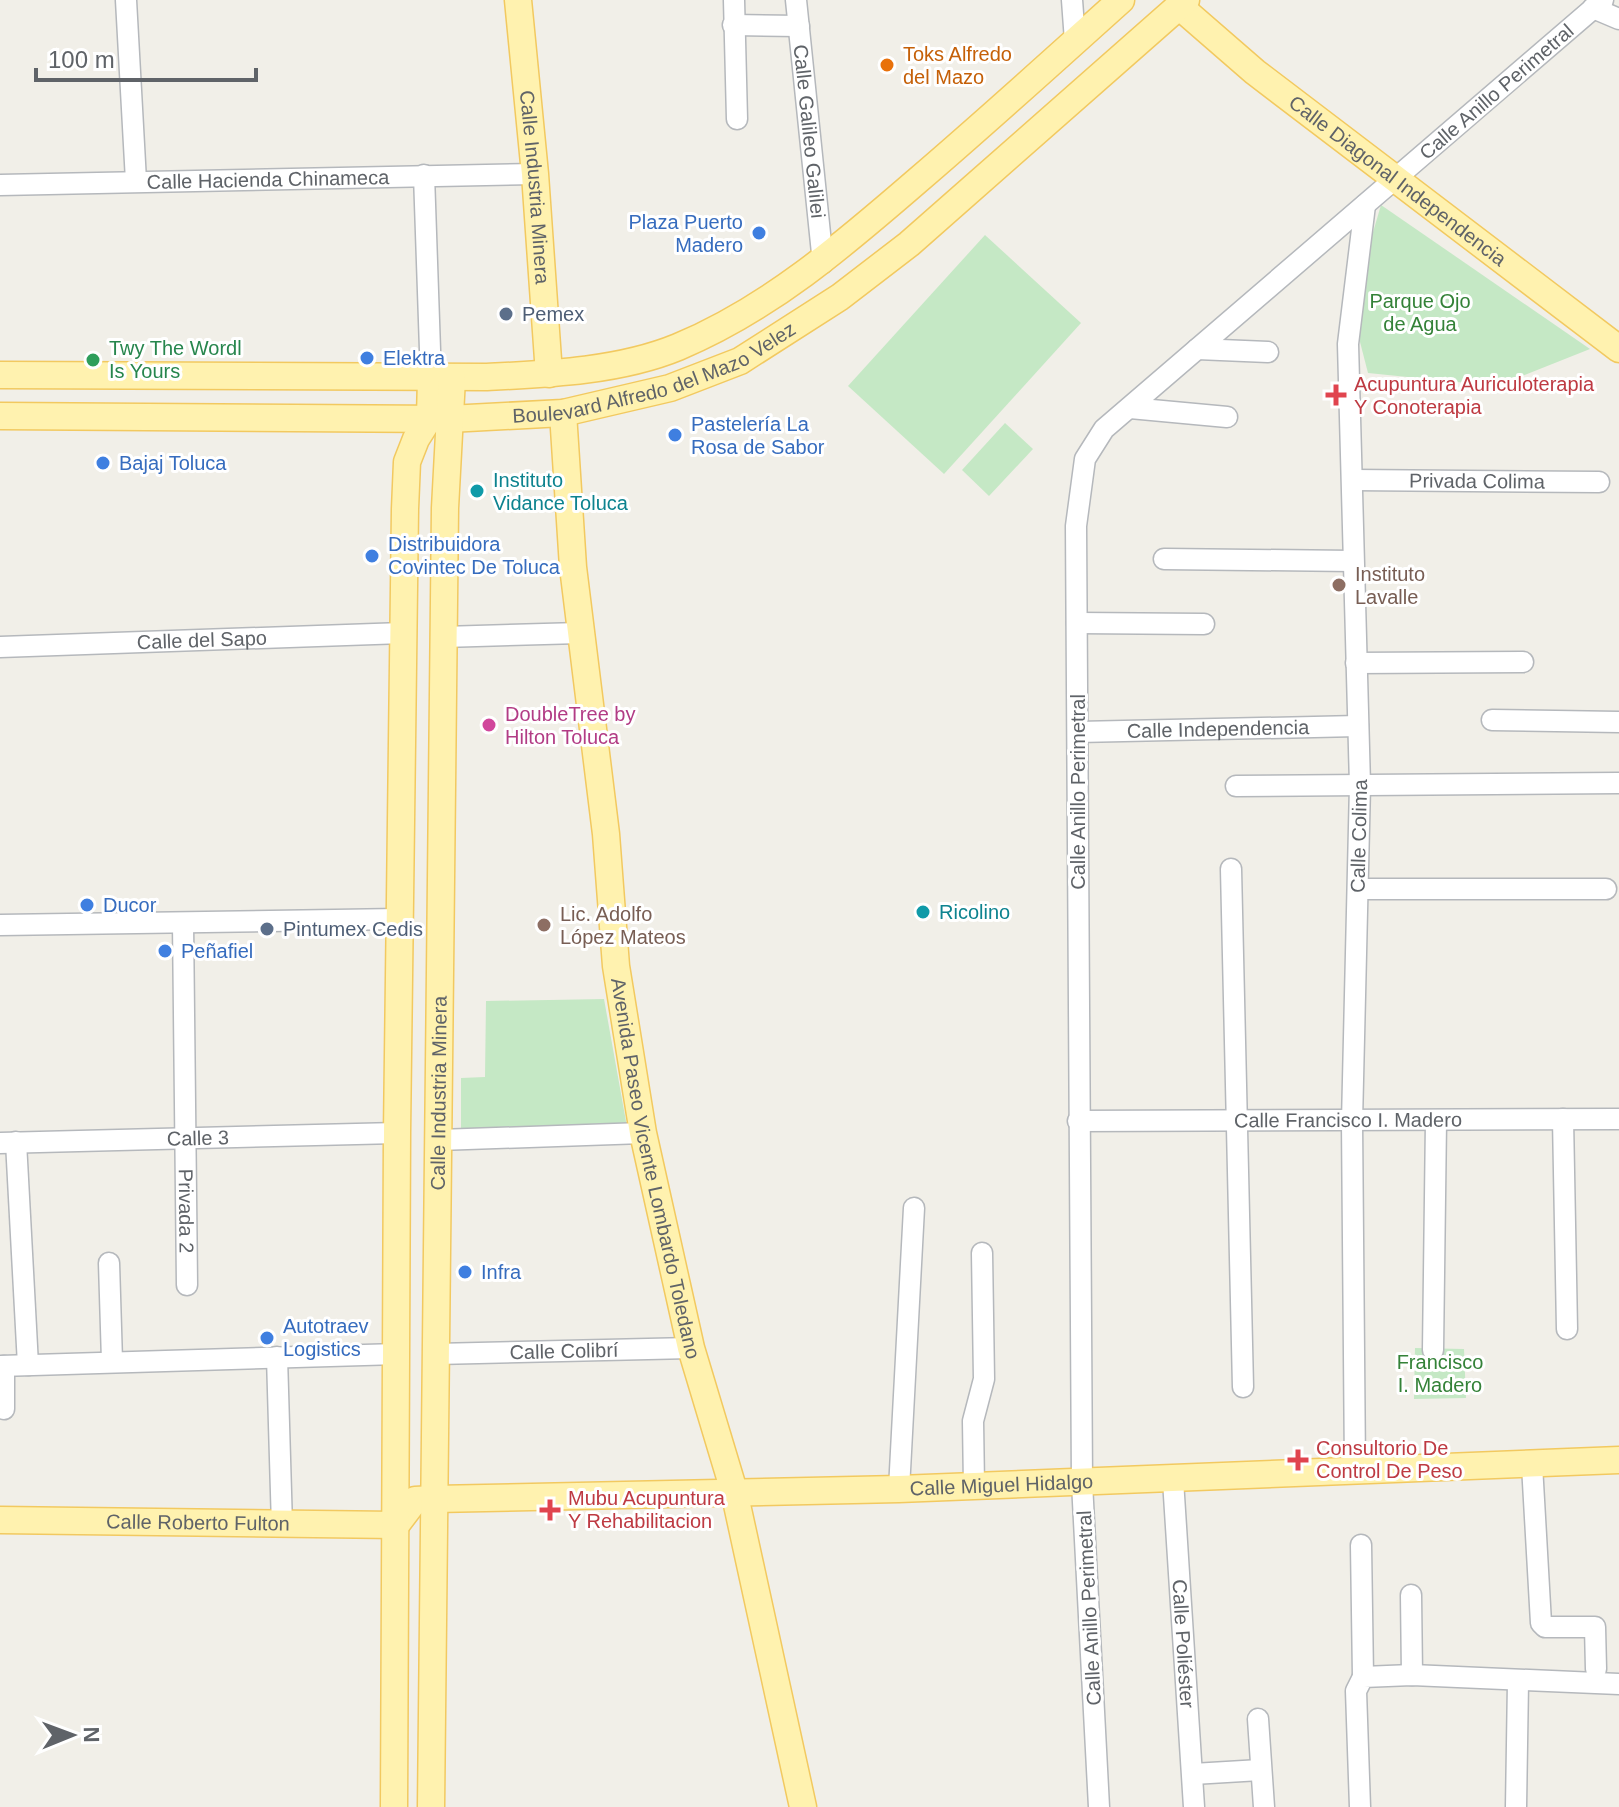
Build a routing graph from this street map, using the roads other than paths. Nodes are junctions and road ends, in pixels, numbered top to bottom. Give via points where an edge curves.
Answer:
1 (126, 0) edge
2 (518, 0) edge
3 (734, 0) edge
4 (796, 0) edge
5 (1072, 0) edge
6 (1121, 0) edge
7 (1183, 3) edge
8 (1598, 4) edge
9 (1619, 19) edge
10 (733, 25) junction
11 (799, 26) junction
12 (1075, 41) junction
13 (737, 119) dead end
14 (535, 174) junction
15 (424, 175) junction
16 (1393, 179) junction
17 (136, 181) junction
18 (0, 185) edge
19 (1365, 205) junction
20 (823, 263) junction
21 (1197, 349) junction
22 (1619, 349) edge
23 (1268, 352) dead end
24 (549, 374) junction
25 (0, 375) edge
26 (441, 378) junction
27 (1130, 408) junction
28 (563, 413) junction
29 (0, 416) edge
30 (1227, 417) dead end
31 (440, 418) junction
32 (1353, 480) junction
33 (1599, 482) dead end
34 (445, 508) junction
35 (405, 509) junction
36 (1164, 559) dead end
37 (1353, 561) junction
38 (1077, 623) junction
39 (1204, 624) dead end
40 (403, 633) junction
41 (580, 633) junction
42 (443, 637) junction
43 (0, 647) edge
44 (1523, 662) dead end
45 (1356, 663) junction
46 (1492, 720) dead end
47 (1619, 722) edge
48 (1358, 726) junction
49 (1078, 732) junction
50 (1619, 783) edge
51 (1360, 785) junction
52 (1236, 786) dead end
53 (1231, 869) dead end
54 (1359, 889) junction
55 (1606, 889) dead end
56 (399, 919) junction
57 (183, 923) junction
58 (0, 925) edge
59 (438, 1009) junction
60 (401, 1010) junction
61 (1563, 1119) junction
62 (1619, 1119) edge
63 (1078, 1121) junction
64 (1436, 1121) junction
65 (1237, 1122) junction
66 (1352, 1122) junction
67 (397, 1133) junction
68 (643, 1133) junction
69 (185, 1136) junction
70 (439, 1140) junction
71 (8, 1142) edge
72 (914, 1208) dead end
73 (982, 1253) dead end
74 (109, 1263) dead end
75 (187, 1285) dead end
76 (1567, 1329) dead end
77 (691, 1348) junction
78 (1433, 1350) dead end
79 (398, 1354) junction
80 (436, 1354) junction
81 (277, 1357) junction
82 (112, 1361) junction
83 (28, 1365) junction
84 (2, 1366) edge
85 (1243, 1387) dead end
86 (4, 1409) dead end
87 (1619, 1460) edge
88 (1532, 1465) junction
89 (1355, 1470) junction
90 (1173, 1480) junction
91 (1082, 1483) junction
92 (974, 1486) junction
93 (899, 1489) junction
94 (734, 1491) junction
95 (435, 1499) junction
96 (0, 1520) edge
97 (396, 1525) junction
98 (282, 1526) junction
99 (1361, 1545) dead end
100 (1411, 1595) dead end
101 (1596, 1669) dead end
102 (1412, 1675) junction
103 (1518, 1682) junction
104 (1359, 1684) junction
105 (1619, 1684) edge
106 (1258, 1719) dead end
107 (1260, 1770) junction
108 (1193, 1774) junction
109 (394, 1807) edge
110 (431, 1807) edge
111 (791, 1807) edge
112 (803, 1807) edge
113 (1099, 1807) edge
114 (1194, 1807) edge
115 (1264, 1807) edge
116 (1360, 1807) edge
117 (1516, 1807) edge

1 - 17 street
2 - 14 main road, Calle Industria Minera
3 - 10 street
4 - 11 street, Calle Galileo Galilei
5 - 12 street
6 - 12 main road, Boulevard Alfredo del Mazo Velez
7 - 16 main road, Calle Diagonal Independencia via 1255,72
7 - 28 main road, Boulevard Alfredo del Mazo Velez via 909,244 765,347 670,388
8 - 9 street, Calle Anillo Perimetral
8 - 16 street, Calle Anillo Perimetral
10 - 11 street
10 - 13 street
11 - 20 street, Calle Galileo Galilei
12 - 20 main road, Boulevard Alfredo del Mazo Velez
14 - 15 street, Calle Hacienda Chinameca
14 - 24 main road, Calle Industria Minera
15 - 17 street, Calle Hacienda Chinameca
15 - 26 street
16 - 19 street, Calle Anillo Perimetral
16 - 22 main road, Calle Diagonal Independencia
17 - 18 street, Calle Hacienda Chinameca
19 - 21 street, Calle Anillo Perimetral
19 - 32 street, Calle Colima via 1348,344
20 - 24 main road, Boulevard Alfredo del Mazo Velez via 677,347
21 - 23 street
21 - 27 street, Calle Anillo Perimetral
24 - 26 main road, Boulevard Alfredo del Mazo Velez
25 - 26 main road, Boulevard Alfredo del Mazo Velez
26 - 31 main road, Calle Industria Minera
27 - 30 street
27 - 38 street, Calle Anillo Perimetral via 1104,429 1085,459 1076,526
28 - 31 main road, Boulevard Alfredo del Mazo Velez
28 - 41 main road, Avenida Paseo Vicente Lombardo Toledano
29 - 31 main road, Boulevard Alfredo del Mazo Velez
31 - 34 main road, Calle Industria Minera
31 - 35 main road, Calle Industria Minera via 407,462
32 - 33 street, Privada Colima
32 - 37 street, Calle Colima
34 - 35 main road via 422,500
34 - 42 main road, Calle Industria Minera
35 - 40 main road, Calle Industria Minera
36 - 37 street
37 - 45 street, Calle Colima
38 - 39 street
38 - 49 street, Calle Anillo Perimetral
40 - 43 street, Calle del Sapo
40 - 56 main road, Calle Industria Minera
41 - 42 street
41 - 68 main road, Avenida Paseo Vicente Lombardo Toledano via 606,834 616,966
42 - 59 main road, Calle Industria Minera
44 - 45 street
45 - 48 street, Calle Colima
46 - 47 street
48 - 49 street, Calle Independencia
48 - 51 street, Calle Colima
49 - 63 street, Calle Anillo Perimetral
50 - 51 street
51 - 52 street
51 - 54 street, Calle Colima
53 - 65 street
54 - 55 street
54 - 66 street, Calle Colima
56 - 57 street
56 - 60 main road, Calle Industria Minera
57 - 58 street
57 - 69 street, Privada 2
59 - 60 main road
59 - 70 main road, Calle Industria Minera
60 - 67 main road, Calle Industria Minera
61 - 62 street, Calle Francisco I. Madero
61 - 64 street, Calle Francisco I. Madero
61 - 76 street
63 - 65 street, Calle Francisco I. Madero
63 - 91 street, Calle Anillo Perimetral
64 - 66 street, Calle Francisco I. Madero
64 - 78 street
65 - 66 street, Calle Francisco I. Madero
65 - 85 street
66 - 89 street, Calle Colima
67 - 69 street, Calle 3
67 - 79 main road, Calle Industria Minera
68 - 70 street
68 - 77 main road, Avenida Paseo Vicente Lombardo Toledano
69 - 71 street, Calle 3
69 - 75 street, Privada 2
70 - 80 main road, Calle Industria Minera
71 - 83 street
72 - 93 street
73 - 92 street via 984,1379 973,1421
74 - 82 street
77 - 80 street, Calle Colibrí
77 - 94 main road, Avenida Paseo Vicente Lombardo Toledano
79 - 81 street
79 - 97 main road, Calle Industria Minera
80 - 95 main road, Calle Industria Minera
81 - 82 street
81 - 98 street
82 - 83 street
83 - 84 street
84 - 86 street
87 - 88 main road, Calle Miguel Hidalgo
88 - 89 main road, Calle Miguel Hidalgo
88 - 101 street via 1541,1623 1595,1627
89 - 90 main road, Calle Miguel Hidalgo
90 - 91 main road, Calle Miguel Hidalgo
90 - 108 street, Calle Poliéster
91 - 92 main road, Calle Miguel Hidalgo
91 - 113 street, Calle Anillo Perimetral
92 - 93 main road, Calle Miguel Hidalgo
93 - 94 main road, Calle Miguel Hidalgo
94 - 95 main road, Calle Miguel Hidalgo
94 - 111 main road, Avenida Paseo Vicente Lombardo Toledano
94 - 112 main road, Avenida Paseo Vicente Lombardo Toledano
95 - 97 main road, Calle Miguel Hidalgo via 415,1500
95 - 110 main road, Calle Industria Minera
96 - 98 main road, Calle Roberto Fulton
97 - 98 main road, Calle Roberto Fulton
97 - 109 main road, Calle Industria Minera
99 - 104 street
100 - 102 street
102 - 103 street
102 - 104 street
103 - 105 street
103 - 117 street
104 - 116 street
106 - 107 street
107 - 108 street
107 - 115 street
108 - 114 street, Calle Poliéster

